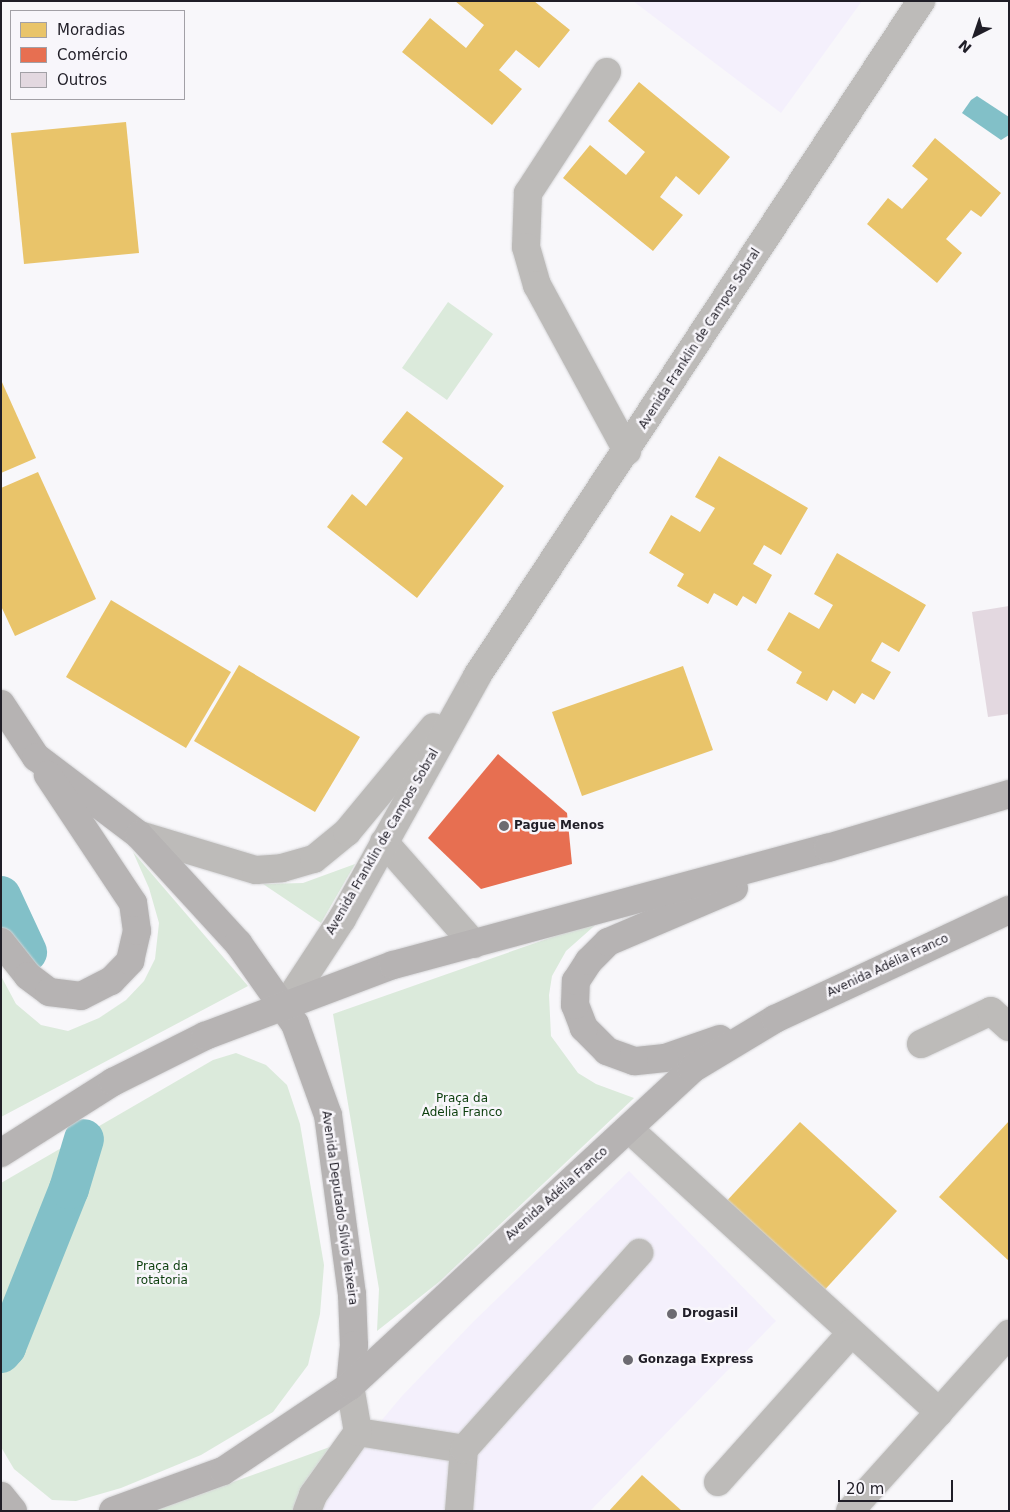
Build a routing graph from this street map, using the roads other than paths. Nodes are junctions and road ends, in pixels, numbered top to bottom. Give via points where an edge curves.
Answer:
1 (922, 1) edge
2 (607, 72) dead end
3 (627, 451) junction
4 (477, 676) junction
5 (1, 704) edge
6 (36, 757) junction
7 (1009, 794) edge
8 (139, 835) junction
9 (384, 842) junction
10 (828, 848) junction
11 (1009, 910) edge
12 (1, 942) edge
13 (474, 944) junction
14 (285, 1006) junction
15 (775, 1019) junction
16 (1009, 1027) edge
17 (921, 1044) dead end
18 (628, 1129) junction
19 (1, 1152) edge
20 (639, 1253) dead end
21 (851, 1333) junction
22 (1009, 1334) edge
23 (350, 1386) junction
24 (939, 1412) junction
25 (358, 1432) junction
26 (464, 1449) junction
27 (718, 1482) dead end
28 (1, 1496) edge
29 (120, 1509) edge
30 (13, 1511) edge
31 (307, 1511) edge
32 (459, 1511) edge
33 (850, 1511) edge

1 - 3 street, Avenida Franklin de Campos Sobral
2 - 3 street via 528,193 526,247 537,285
3 - 4 street, Avenida Franklin de Campos Sobral
4 - 8 street, Avenida Franklin de Campos Sobral via 347,832 314,859 282,868 256,870
4 - 9 street, Avenida Franklin de Campos Sobral
5 - 6 main road, Avenida Deputado Sílvio Teixeira
6 - 8 main road, Avenida Deputado Sílvio Teixeira
6 - 12 main road via 133,903 137,931 130,961 111,981 81,996 49,992 28,976
7 - 10 main road
8 - 14 main road, Avenida Deputado Sílvio Teixeira via 238,943
9 - 13 street
9 - 14 street, Avenida Franklin de Campos Sobral via 342,919
10 - 13 main road
10 - 15 main road via 608,942 588,961 576,981 575,1005 584,1028 607,1050 634,1061 665,1058
11 - 15 main road, Avenida Adélia Franco
13 - 14 main road via 393,965
14 - 19 main road via 205,1036 113,1082
14 - 23 main road, Avenida Deputado Sílvio Teixeira via 328,1115 352,1294 354,1345
15 - 18 main road, Avenida Adélia Franco via 692,1069
16 - 17 street via 991,1011
18 - 21 street
18 - 23 main road, Avenida Adélia Franco
20 - 26 street
21 - 24 street
21 - 27 street
22 - 24 street
23 - 25 street
23 - 29 main road, Avenida Adélia Franco via 223,1471
24 - 33 street
25 - 26 street
25 - 31 street via 313,1495
26 - 32 street
28 - 30 main road

